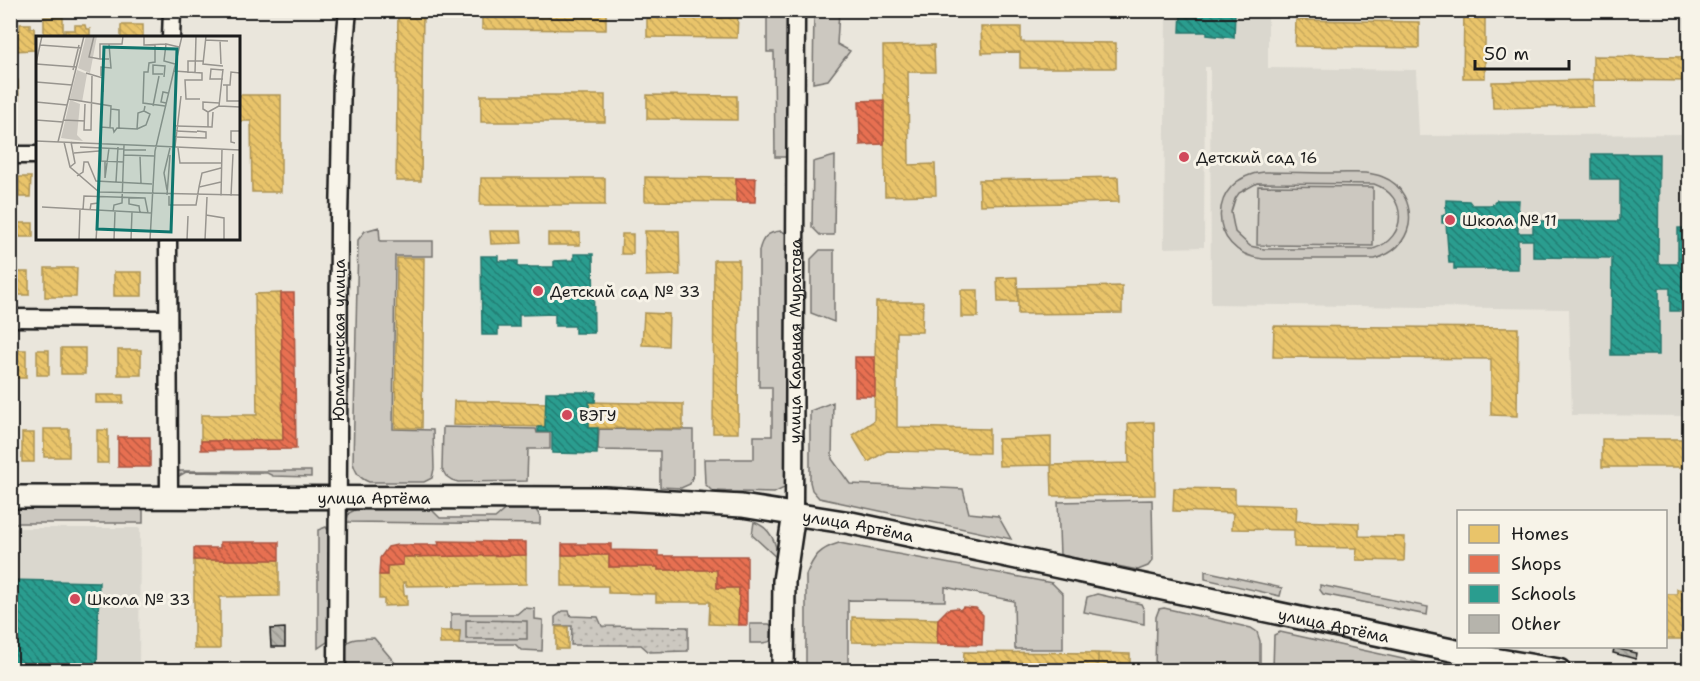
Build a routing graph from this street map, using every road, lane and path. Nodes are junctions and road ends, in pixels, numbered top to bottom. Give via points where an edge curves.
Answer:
1 (172, 10) edge
2 (348, 10) edge
3 (796, 10) edge
4 (171, 36) edge
5 (10, 155) edge
6 (36, 155) edge
7 (168, 240) edge
8 (10, 318) edge
9 (168, 319) junction
10 (10, 497) edge
11 (338, 497) junction
12 (169, 498) junction
13 (794, 513) junction
14 (338, 670) edge
15 (783, 670) edge
16 (1558, 670) edge

1 - 4 street
2 - 11 street, Юрматинская улица via 341,87
3 - 13 street, улица Караная Муратова
5 - 6 street
7 - 9 street
8 - 9 street
9 - 12 street
10 - 12 main road, улица Артёма
11 - 12 main road, улица Артёма
11 - 13 main road, улица Артёма via 604,498
11 - 14 street, Юрматинская улица
13 - 15 main road, улица Караная Муратова via 784,581
13 - 16 main road, улица Артёма

